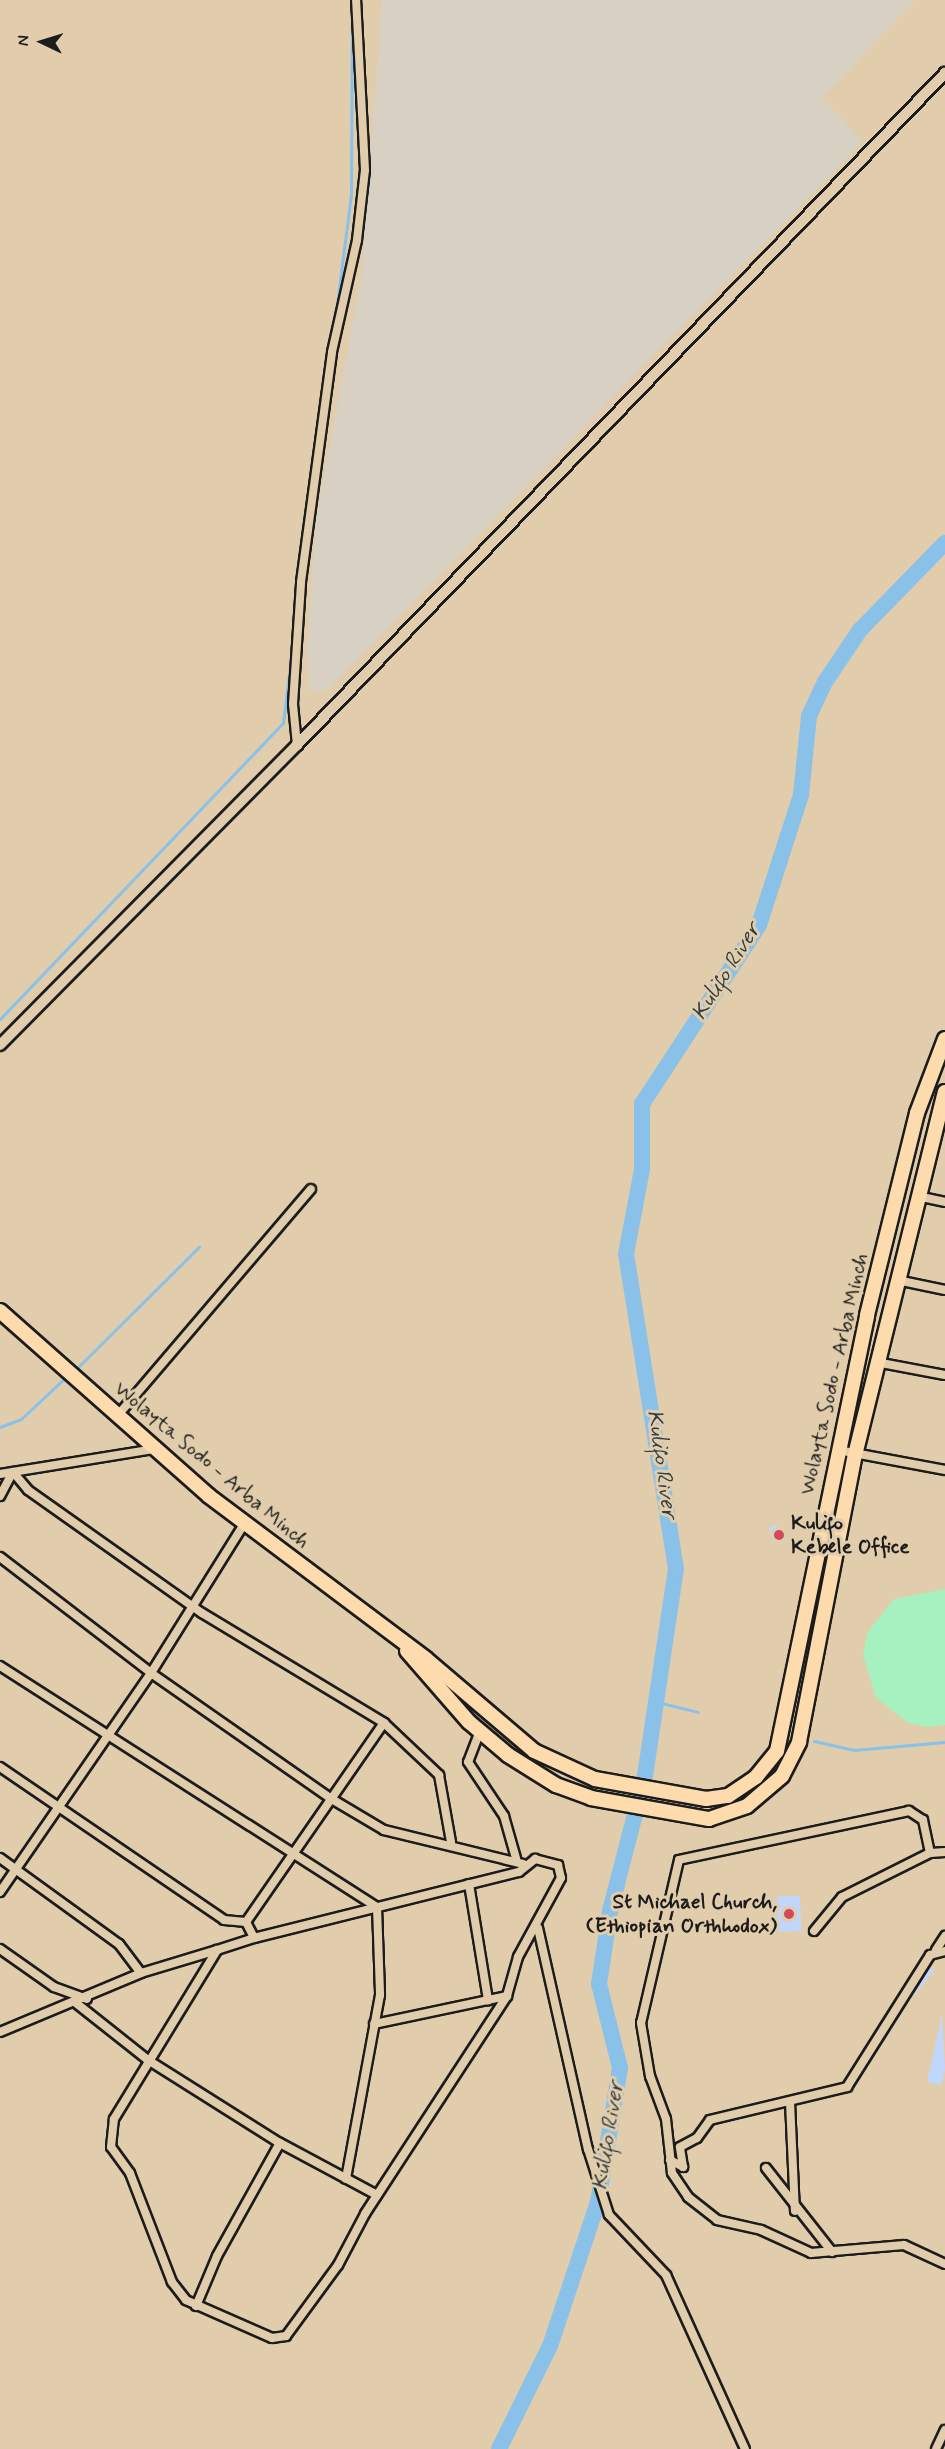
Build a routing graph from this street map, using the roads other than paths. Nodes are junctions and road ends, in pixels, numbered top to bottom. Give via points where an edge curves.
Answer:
1 (356, 0) edge
2 (945, 73) edge
3 (297, 746) junction
4 (0, 1045) edge
5 (944, 1045) edge
6 (945, 1092) edge
7 (941, 1114) edge
8 (311, 1189) dead end
9 (917, 1196) junction
10 (945, 1202) edge
11 (895, 1280) junction
12 (945, 1290) edge
13 (0, 1311) edge
14 (876, 1362) junction
15 (945, 1375) edge
16 (118, 1415) junction
17 (155, 1449) junction
18 (838, 1450) junction
19 (855, 1455) junction
20 (945, 1470) edge
21 (13, 1472) junction
22 (0, 1474) edge
23 (0, 1496) edge
24 (244, 1524) junction
25 (0, 1557) edge
26 (809, 1588) junction
27 (828, 1592) junction
28 (194, 1605) junction
29 (403, 1645) junction
30 (0, 1666) edge
31 (151, 1673) junction
32 (384, 1723) junction
33 (480, 1731) junction
34 (105, 1738) junction
35 (0, 1767) edge
36 (330, 1798) junction
37 (58, 1807) junction
38 (451, 1842) junction
39 (293, 1851) junction
40 (930, 1852) junction
41 (945, 1852) edge
42 (0, 1858) edge
43 (516, 1858) junction
44 (523, 1864) junction
45 (17, 1869) junction
46 (469, 1884) junction
47 (0, 1892) edge
48 (377, 1907) junction
49 (246, 1922) junction
50 (538, 1928) junction
51 (814, 1931) dead end
52 (945, 1936) edge
53 (254, 1938) junction
54 (0, 1949) edge
55 (217, 1950) junction
56 (941, 1950) edge
57 (141, 1973) junction
58 (507, 1995) junction
59 (87, 1999) junction
60 (488, 2000) junction
61 (76, 2003) junction
62 (374, 2024) junction
63 (0, 2032) edge
64 (148, 2060) junction
65 (790, 2102) junction
66 (280, 2143) junction
67 (670, 2160) junction
68 (766, 2168) dead end
69 (346, 2179) junction
70 (378, 2195) junction
71 (795, 2211) junction
72 (832, 2252) junction
73 (945, 2264) edge
74 (196, 2306) junction
75 (945, 2430) edge
76 (745, 2449) edge
77 (936, 2449) edge

1 - 3 street via 365,170 357,240 332,352 302,582 294,704
2 - 3 street
3 - 4 street
5 - 18 highway, Wolayta Sodo - Arba Minch via 917,1113
6 - 7 highway
7 - 9 highway
8 - 16 street
9 - 10 street
9 - 11 highway
11 - 12 street
11 - 14 highway
13 - 16 highway, Wolayta Sodo - Arba Minch
14 - 15 street
14 - 19 highway
16 - 17 highway, Wolayta Sodo - Arba Minch
17 - 21 street
17 - 24 highway, Wolayta Sodo - Arba Minch
18 - 19 street
18 - 26 highway, Wolayta Sodo - Arba Minch
19 - 20 street
19 - 27 highway
21 - 22 street
21 - 23 street
21 - 28 street via 28,1490
24 - 28 street
24 - 29 highway, Wolayta Sodo - Arba Minch
25 - 31 street
26 - 27 highway
26 - 29 highway, Wolayta Sodo - Arba Minch via 777,1751 756,1777 728,1796 669,1794 595,1779 527,1746
27 - 33 highway, Wolayta Sodo - Arba Minch via 799,1742 782,1776 747,1806 709,1819 666,1815 591,1798 531,1770
28 - 31 street
28 - 32 street
29 - 33 highway, Wolayta Sodo - Arba Minch
30 - 34 street
31 - 34 street
31 - 36 street
32 - 36 street
32 - 38 street via 439,1775
33 - 43 street via 468,1762 504,1816
34 - 37 street
34 - 39 street
35 - 37 street
36 - 38 street via 384,1830
36 - 39 street
37 - 45 street
37 - 49 street via 224,1920
38 - 43 street
39 - 48 street
39 - 49 street
40 - 41 street
40 - 51 street via 842,1897
40 - 67 street via 924,1820 909,1811 676,1862 641,2024 650,2076 666,2119
42 - 45 street
43 - 44 street
44 - 46 street via 519,1872
44 - 50 street via 545,1860 558,1865 561,1878
45 - 47 street
45 - 57 street via 119,1944
46 - 48 street
46 - 60 street
48 - 53 street
48 - 62 street via 382,1977
49 - 53 street
50 - 58 street via 518,1957
50 - 76 street via 588,2149 609,2215 666,2275
52 - 56 street
53 - 55 street
54 - 59 street via 54,1987
55 - 57 street
55 - 64 street
56 - 65 street via 891,2010 851,2082
57 - 59 street
58 - 60 street
58 - 70 street
59 - 61 street
60 - 62 street
61 - 63 street
61 - 64 street
62 - 69 street
64 - 66 street
64 - 74 street via 114,2119 111,2147 130,2173 172,2282
65 - 67 street via 710,2120 697,2138 680,2147 683,2167
65 - 71 street
66 - 69 street
66 - 74 street via 217,2256
67 - 72 street via 688,2197 717,2220 762,2230 800,2250
68 - 71 street
69 - 70 street
70 - 74 street via 338,2265 286,2336 272,2338
71 - 72 street
72 - 73 street via 904,2245
75 - 77 street

